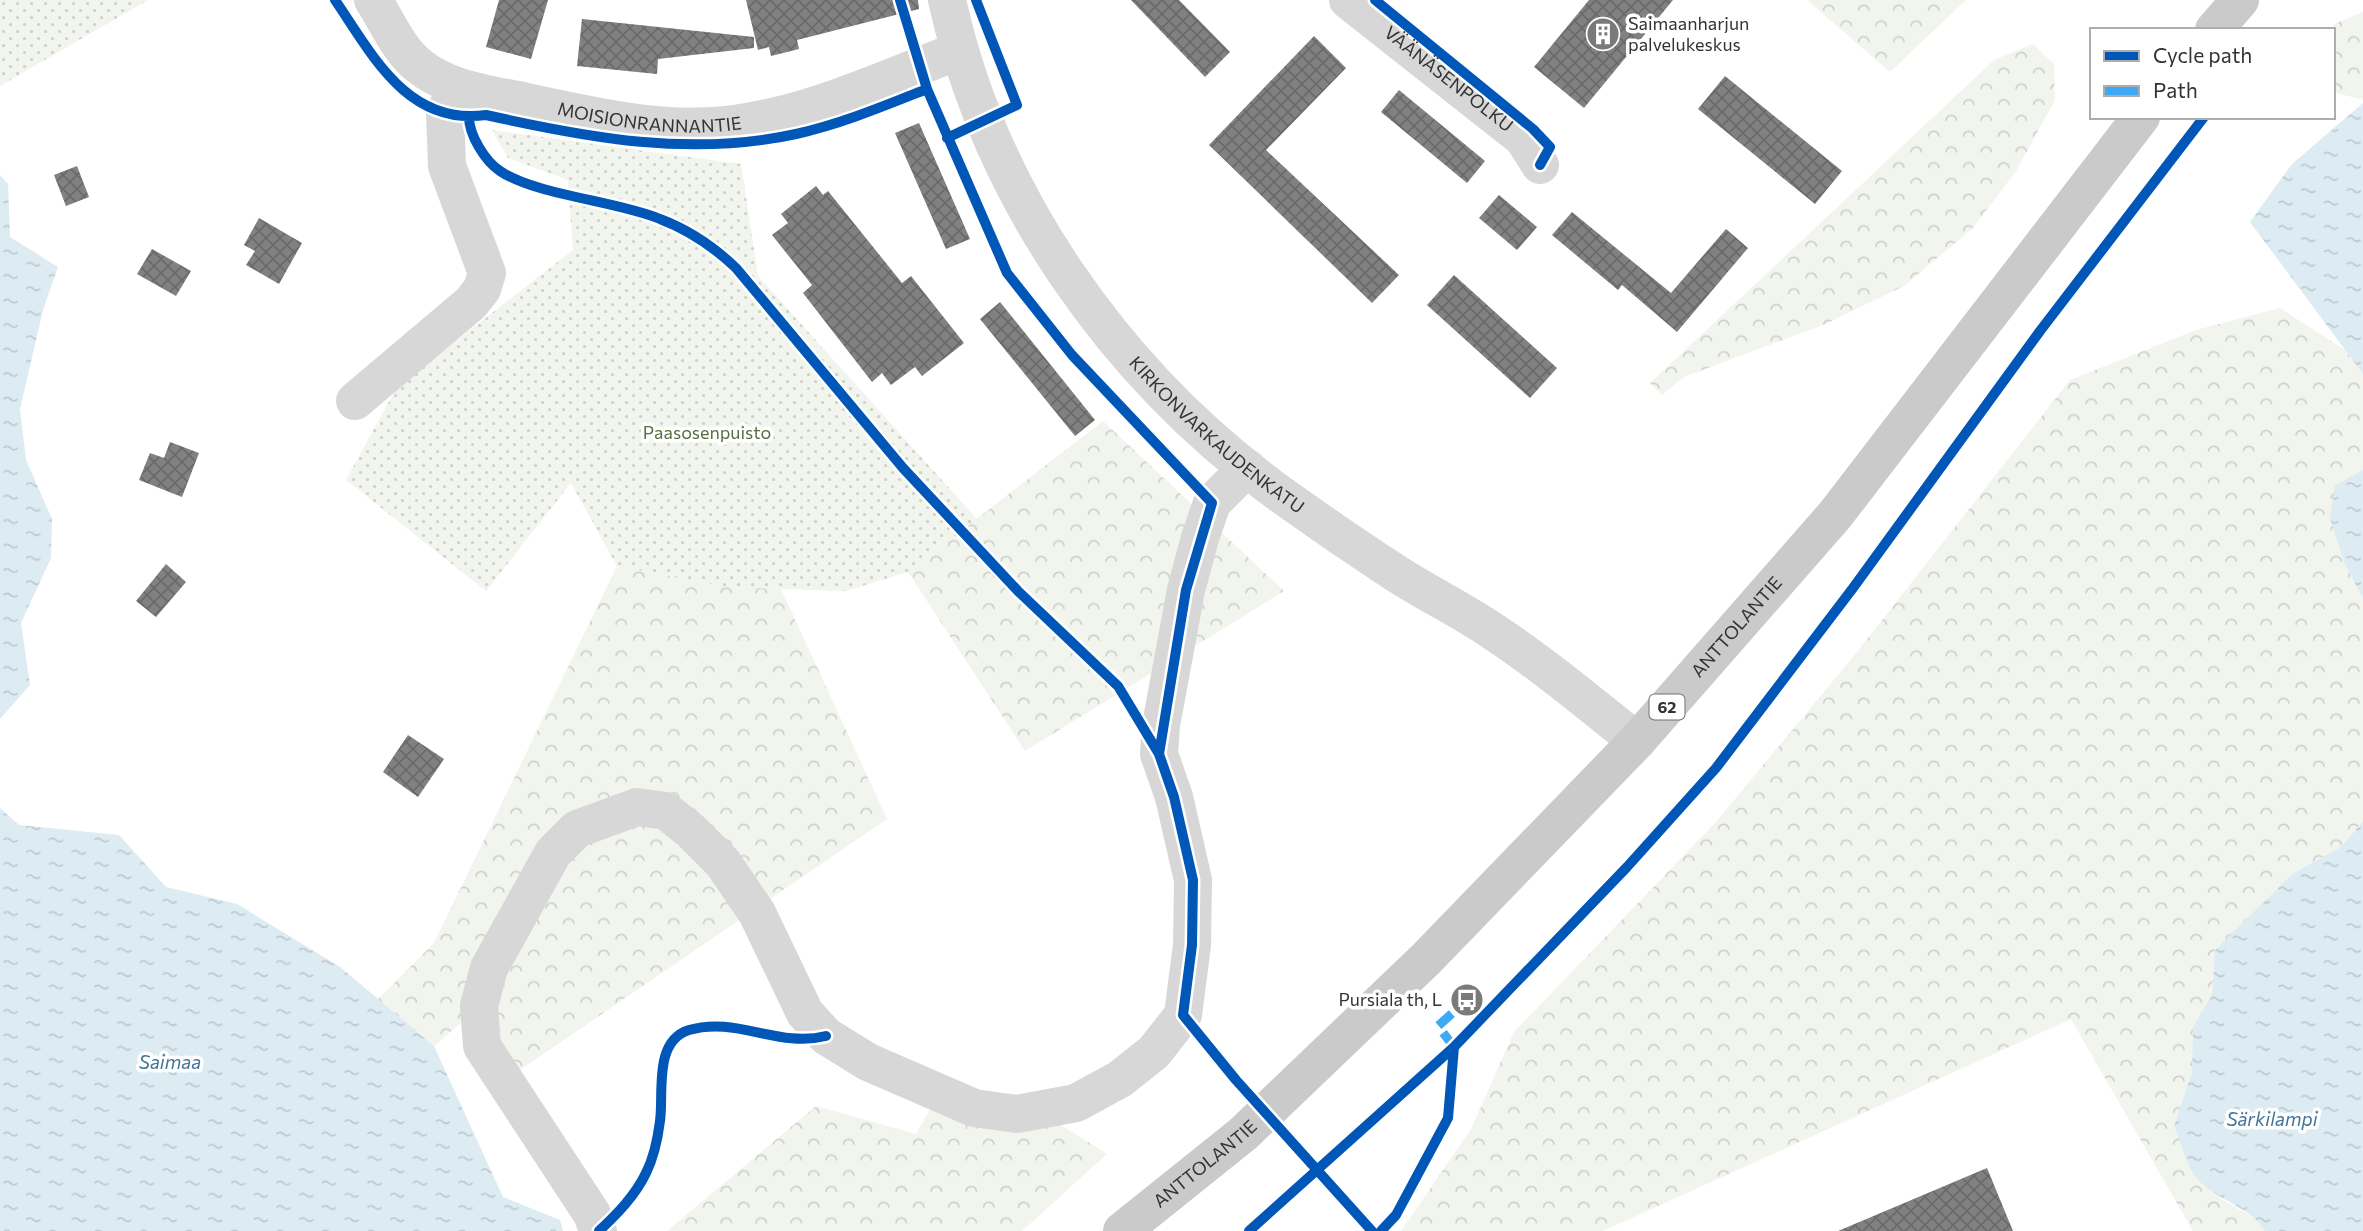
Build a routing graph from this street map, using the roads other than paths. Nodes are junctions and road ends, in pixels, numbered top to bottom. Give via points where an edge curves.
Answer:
1 (373, 0) edge
2 (947, 0) edge
3 (1348, 0) edge
4 (2240, 0) edge
5 (2216, 28) edge
6 (958, 51) junction
7 (458, 87) junction
8 (2139, 119) edge
9 (1540, 165) dead end
10 (355, 401) dead end
11 (1247, 468) junction
12 (1637, 741) junction
13 (1129, 1229) edge
14 (598, 1231) edge

1 - 7 street, MOISIONRANNANTIE via 415,64
2 - 6 street, KIRKONVARKAUDENKATU
3 - 9 street, VÄÄNÄSENPOLKU via 1522,138
4 - 5 main road
6 - 7 street, MOISIONRANNANTIE via 806,107 751,122 632,123
6 - 11 street, KIRKONVARKAUDENKATU via 1020,197 1065,273 1156,382
7 - 10 street via 444,112 447,166 487,274 471,303
8 - 12 main road, ANTTOLANTIE / 62 via 1835,515
11 - 12 street, KIRKONVARKAUDENKATU via 1395,573 1493,631
11 - 14 street via 1212,503 1200,538 1161,725 1159,754 1174,796 1193,880 1192,945 1183,1015 1154,1052 1120,1079 1076,1103 1017,1114 974,1108 868,1062 826,1037 805,1013 757,913 723,863 691,831 666,811 636,807 612,814 577,829 553,852 489,968 479,1006 482,1046 592,1214
12 - 13 main road, ANTTOLANTIE / 62 via 1407,978 1243,1134

